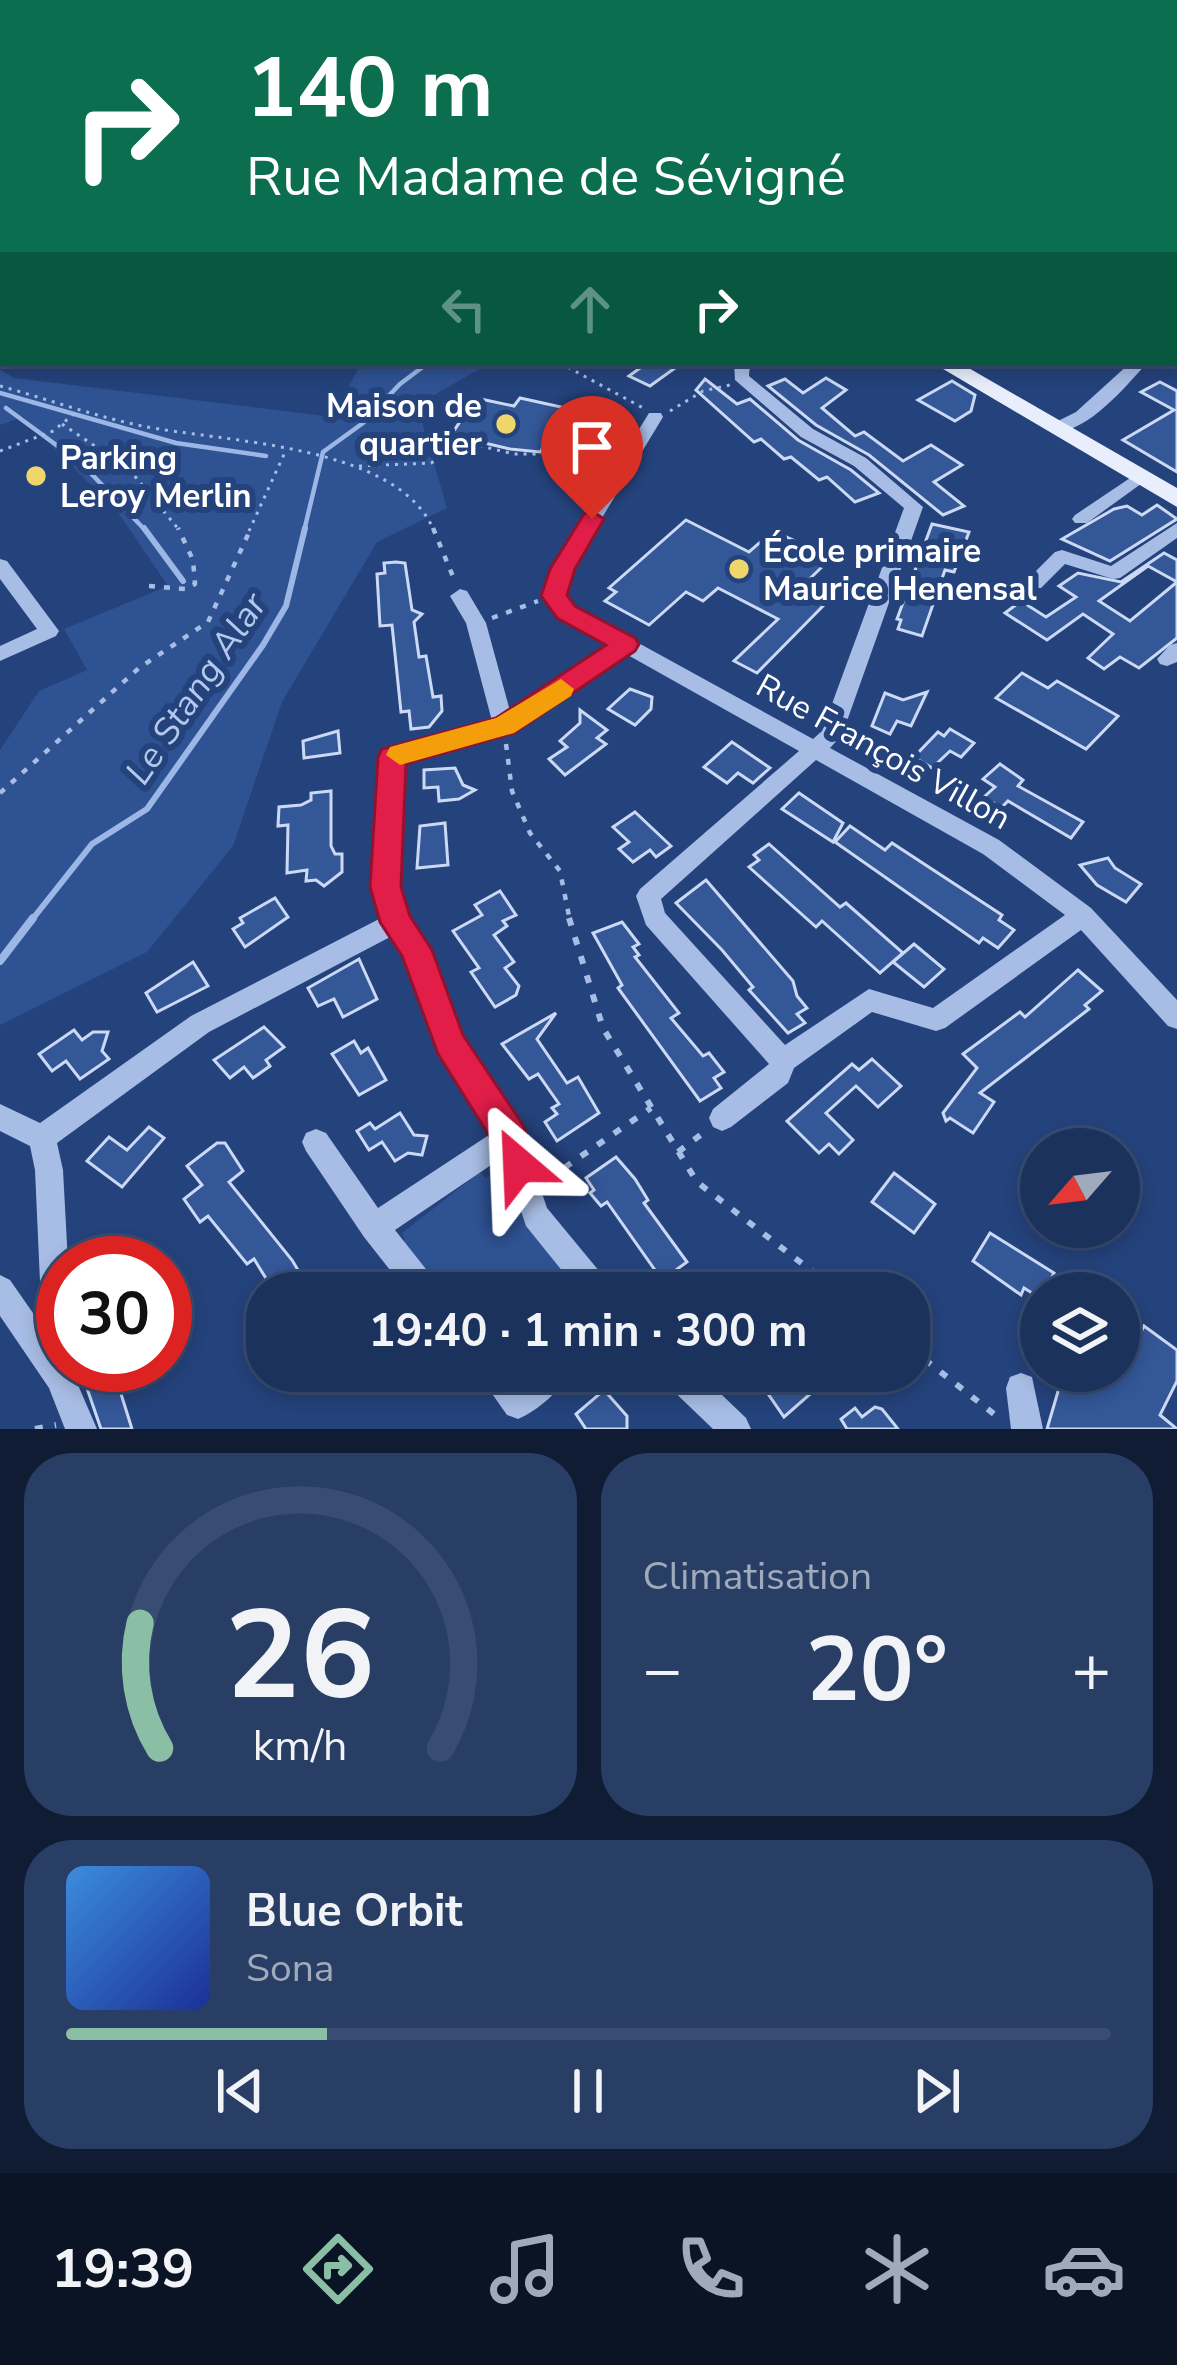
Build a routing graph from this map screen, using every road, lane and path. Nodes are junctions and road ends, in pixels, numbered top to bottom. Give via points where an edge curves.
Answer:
1 (703, 0) edge
2 (713, 0) edge
3 (566, 366) edge
4 (949, 366) edge
5 (1136, 366) edge
6 (742, 373) edge
7 (0, 386) edge
8 (80, 410) junction
9 (655, 417) junction
10 (62, 424) junction
11 (1058, 428) junction
12 (286, 450) junction
13 (0, 451) edge
14 (550, 454) dead end
15 (352, 466) junction
16 (1139, 476) junction
17 (1177, 500) edge
18 (1081, 519) dead end
19 (1177, 529) edge
20 (0, 565) edge
21 (1034, 583) dead end
22 (149, 586) dead end
23 (460, 596) joint
24 (536, 602) dead end
25 (476, 623) junction
26 (626, 644) junction
27 (0, 654) edge
28 (504, 726) junction
29 (815, 749) junction
30 (0, 793) edge
31 (1083, 915) junction
32 (396, 922) junction
33 (1177, 1018) edge
34 (783, 1061) junction
35 (651, 1108) junction
36 (0, 1118) edge
37 (722, 1118) joint
38 (510, 1137) junction
39 (42, 1138) junction
40 (316, 1142) dead end
41 (678, 1152) junction
42 (529, 1193) junction
43 (374, 1227) junction
44 (52, 1236) edge
45 (411, 1272) edge
46 (582, 1272) edge
47 (813, 1272) edge
48 (0, 1290) edge
49 (36, 1343) edge
50 (930, 1364) edge
51 (66, 1392) edge
52 (508, 1392) edge
53 (531, 1392) edge
54 (697, 1392) edge
55 (1022, 1392) edge
56 (81, 1429) edge
57 (735, 1429) edge
58 (1013, 1429) edge
59 (1028, 1429) edge

1 - 2 street
3 - 9 path
4 - 11 main road
5 - 11 street
6 - 9 path
6 - 29 street via 807,434 860,462 914,507 832,735
7 - 8 path
8 - 10 path
8 - 12 path
9 - 26 street, Rue François Villon via 562,569 554,596 566,612
10 - 13 path
10 - 22 path via 89,435 170,511 189,545 195,584
11 - 16 main road
12 - 15 path
12 - 30 path via 208,622 140,668
14 - 15 path via 468,443 456,456 419,466
15 - 23 path via 428,515
16 - 17 main road
16 - 18 street
19 - 21 street via 1113,573 1062,556
20 - 27 street via 49,631
23 - 25 street
24 - 25 path
25 - 28 street
26 - 28 street
26 - 29 street, Rue François Villon
28 - 32 street via 392,757 386,887
28 - 35 path via 512,791 560,871 603,1028
29 - 31 street, Rue François Villon via 991,847
29 - 34 street via 648,896 654,918
31 - 33 street, Rue François Villon
31 - 34 street via 936,1019 869,1000
32 - 38 street via 416,950 449,1043
32 - 39 street via 200,1024
34 - 37 street via 779,1074
35 - 41 path
35 - 42 path
36 - 39 street
37 - 41 path
38 - 42 street
38 - 43 street
39 - 44 street
40 - 43 street
41 - 47 path via 697,1182
42 - 46 street via 536,1216
43 - 45 street
48 - 49 street
50 - 58 path
51 - 56 street
52 - 53 street via 518,1404
54 - 57 street
55 - 59 street

